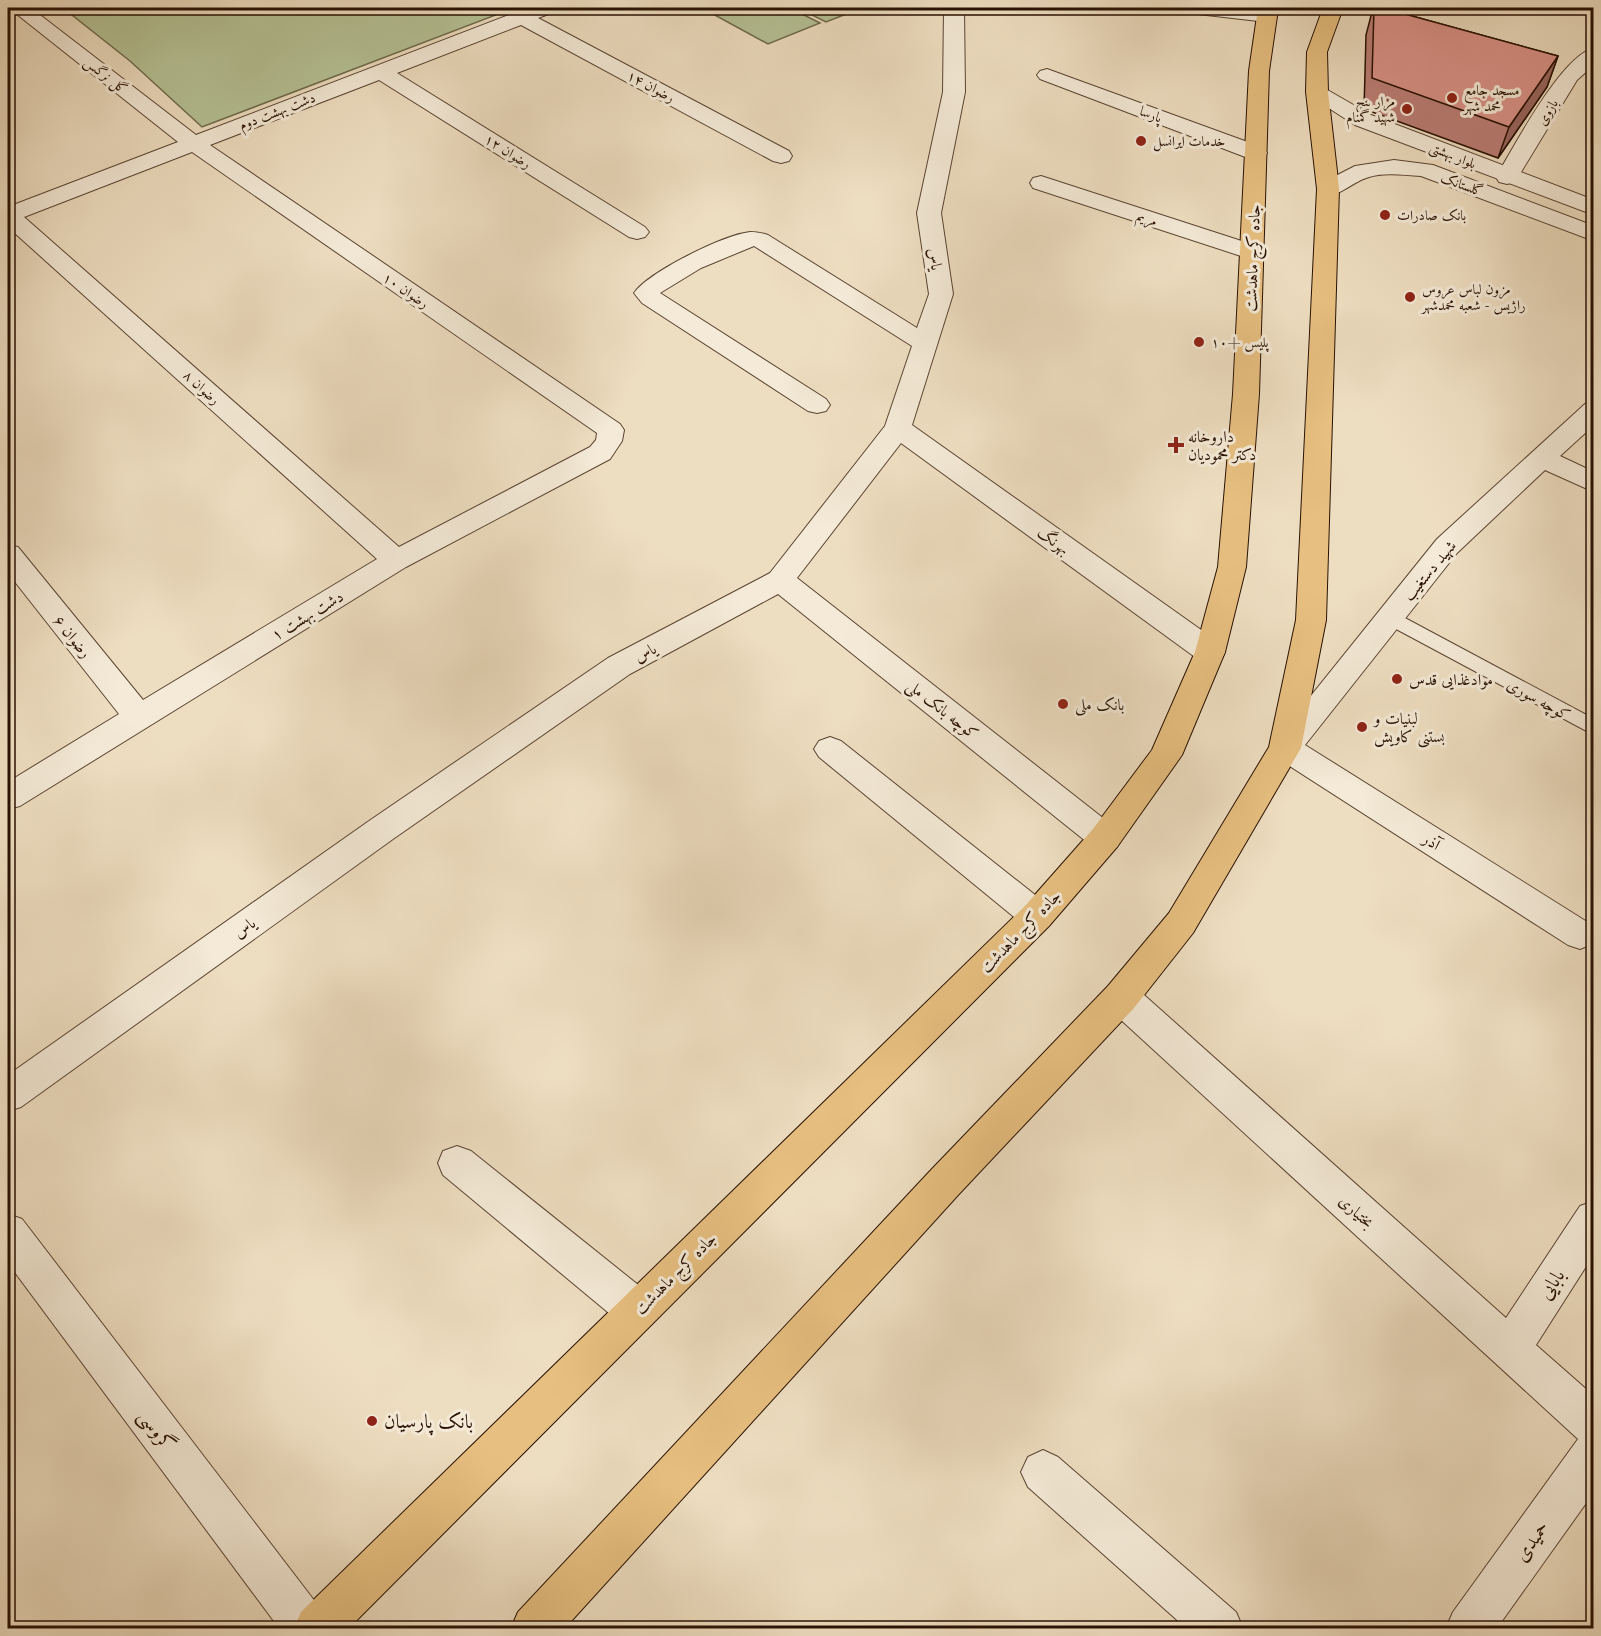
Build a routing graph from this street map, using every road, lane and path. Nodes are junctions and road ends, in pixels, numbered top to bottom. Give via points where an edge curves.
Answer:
1 (19, 8) edge
2 (547, 8) edge
3 (954, 8) edge
4 (1198, 8) edge
5 (1333, 8) edge
6 (1269, 12) edge
7 (521, 17) junction
8 (1593, 54) edge
9 (379, 71) junction
10 (1047, 75) dead end
11 (1317, 92) junction
12 (193, 143) junction
13 (1438, 148) junction
14 (1256, 153) junction
15 (781, 156) dead end
16 (1425, 170) junction
17 (1508, 177) junction
18 (1041, 183) dead end
19 (1328, 189) junction
20 (1593, 208) edge
21 (8, 215) edge
22 (636, 232) dead end
23 (1593, 234) edge
24 (1252, 252) junction
25 (925, 345) junction
26 (817, 405) dead end
27 (1593, 410) edge
28 (898, 428) junction
29 (609, 441) joint
30 (1542, 458) junction
31 (1593, 483) edge
32 (8, 554) edge
33 (396, 560) junction
34 (780, 580) junction
35 (1390, 617) junction
36 (1210, 652) junction
37 (139, 717) junction
38 (1593, 728) edge
39 (1285, 747) junction
40 (830, 749) dead end
41 (8, 797) edge
42 (1105, 838) junction
43 (1037, 916) junction
44 (1580, 935) dead end
45 (1121, 997) junction
46 (8, 1095) edge
47 (457, 1163) dead end
48 (1593, 1219) edge
49 (8, 1232) edge
50 (638, 1310) junction
51 (1509, 1349) junction
52 (1593, 1425) edge
53 (1593, 1454) edge
54 (1043, 1472) dead end
55 (307, 1629) edge
56 (317, 1629) edge
57 (534, 1629) edge
58 (1220, 1629) edge
59 (1469, 1629) edge

1 - 12 street, گل نرگس
2 - 7 street, دشت بهشت دوم
3 - 25 street, یاس via 954,92 929,213 941,294
4 - 6 street
5 - 11 main road via 1317,52
6 - 14 main road, جاده کرج ماهدشت via 1259,71
7 - 9 street, دشت بهشت دوم
7 - 15 street, رضوان ۱۴
8 - 17 street, بازوی via 1569,76
9 - 12 street, دشت بهشت دوم
9 - 22 street, رضوان ۱۲
10 - 14 street, پارسا
11 - 13 street, بلوار بهشتی via 1363,120
11 - 19 main road
12 - 21 street, دشت بهشت دوم
12 - 29 street, رضوان ۱۰ via 611,430
13 - 16 street via 1406,142 1393,146 1389,155
13 - 17 street, بلوار بهشتی
14 - 24 main road, جاده کرج ماهدشت
16 - 19 street, گلستانک via 1394,167 1363,171
16 - 23 street, گلستانک
17 - 20 street, بلوار بهشتی
18 - 24 street, مریم
19 - 39 main road via 1311,620
21 - 33 street, رضوان ۸
24 - 36 main road, جاده کرج ماهدشت via 1246,394 1232,567
25 - 26 street via 760,240 745,240 646,292
25 - 28 street, یاس
27 - 30 street, شهید دستغیب
28 - 34 street, یاس
28 - 36 street, بهرنگ
29 - 33 street, دشت بهشت ۱ via 600,453
30 - 31 street
30 - 35 street, شهید دستغیب via 1447,546
32 - 37 street, رضوان ۶
33 - 37 street, دشت بهشت ۱
34 - 42 street, کوچه بانک ملی
34 - 46 street, یاس via 619,666
35 - 38 lane, کوچه سوری
35 - 39 street, شهید دستغیب
36 - 42 main road, جاده کرج ماهدشت via 1166,755
37 - 41 street, دشت بهشت ۱
39 - 44 street, آذر
39 - 45 main road via 1181,923
40 - 43 street
42 - 43 main road, جاده کرج ماهدشت
43 - 50 main road, جاده کرج ماهدشت
45 - 51 street, بختیاری
45 - 57 main road
47 - 50 street
48 - 51 street, بابایی
49 - 55 street, گروسی
50 - 56 main road, جاده کرج ماهدشت
51 - 52 street, بختیاری
53 - 59 street, حمیدی
54 - 58 street

